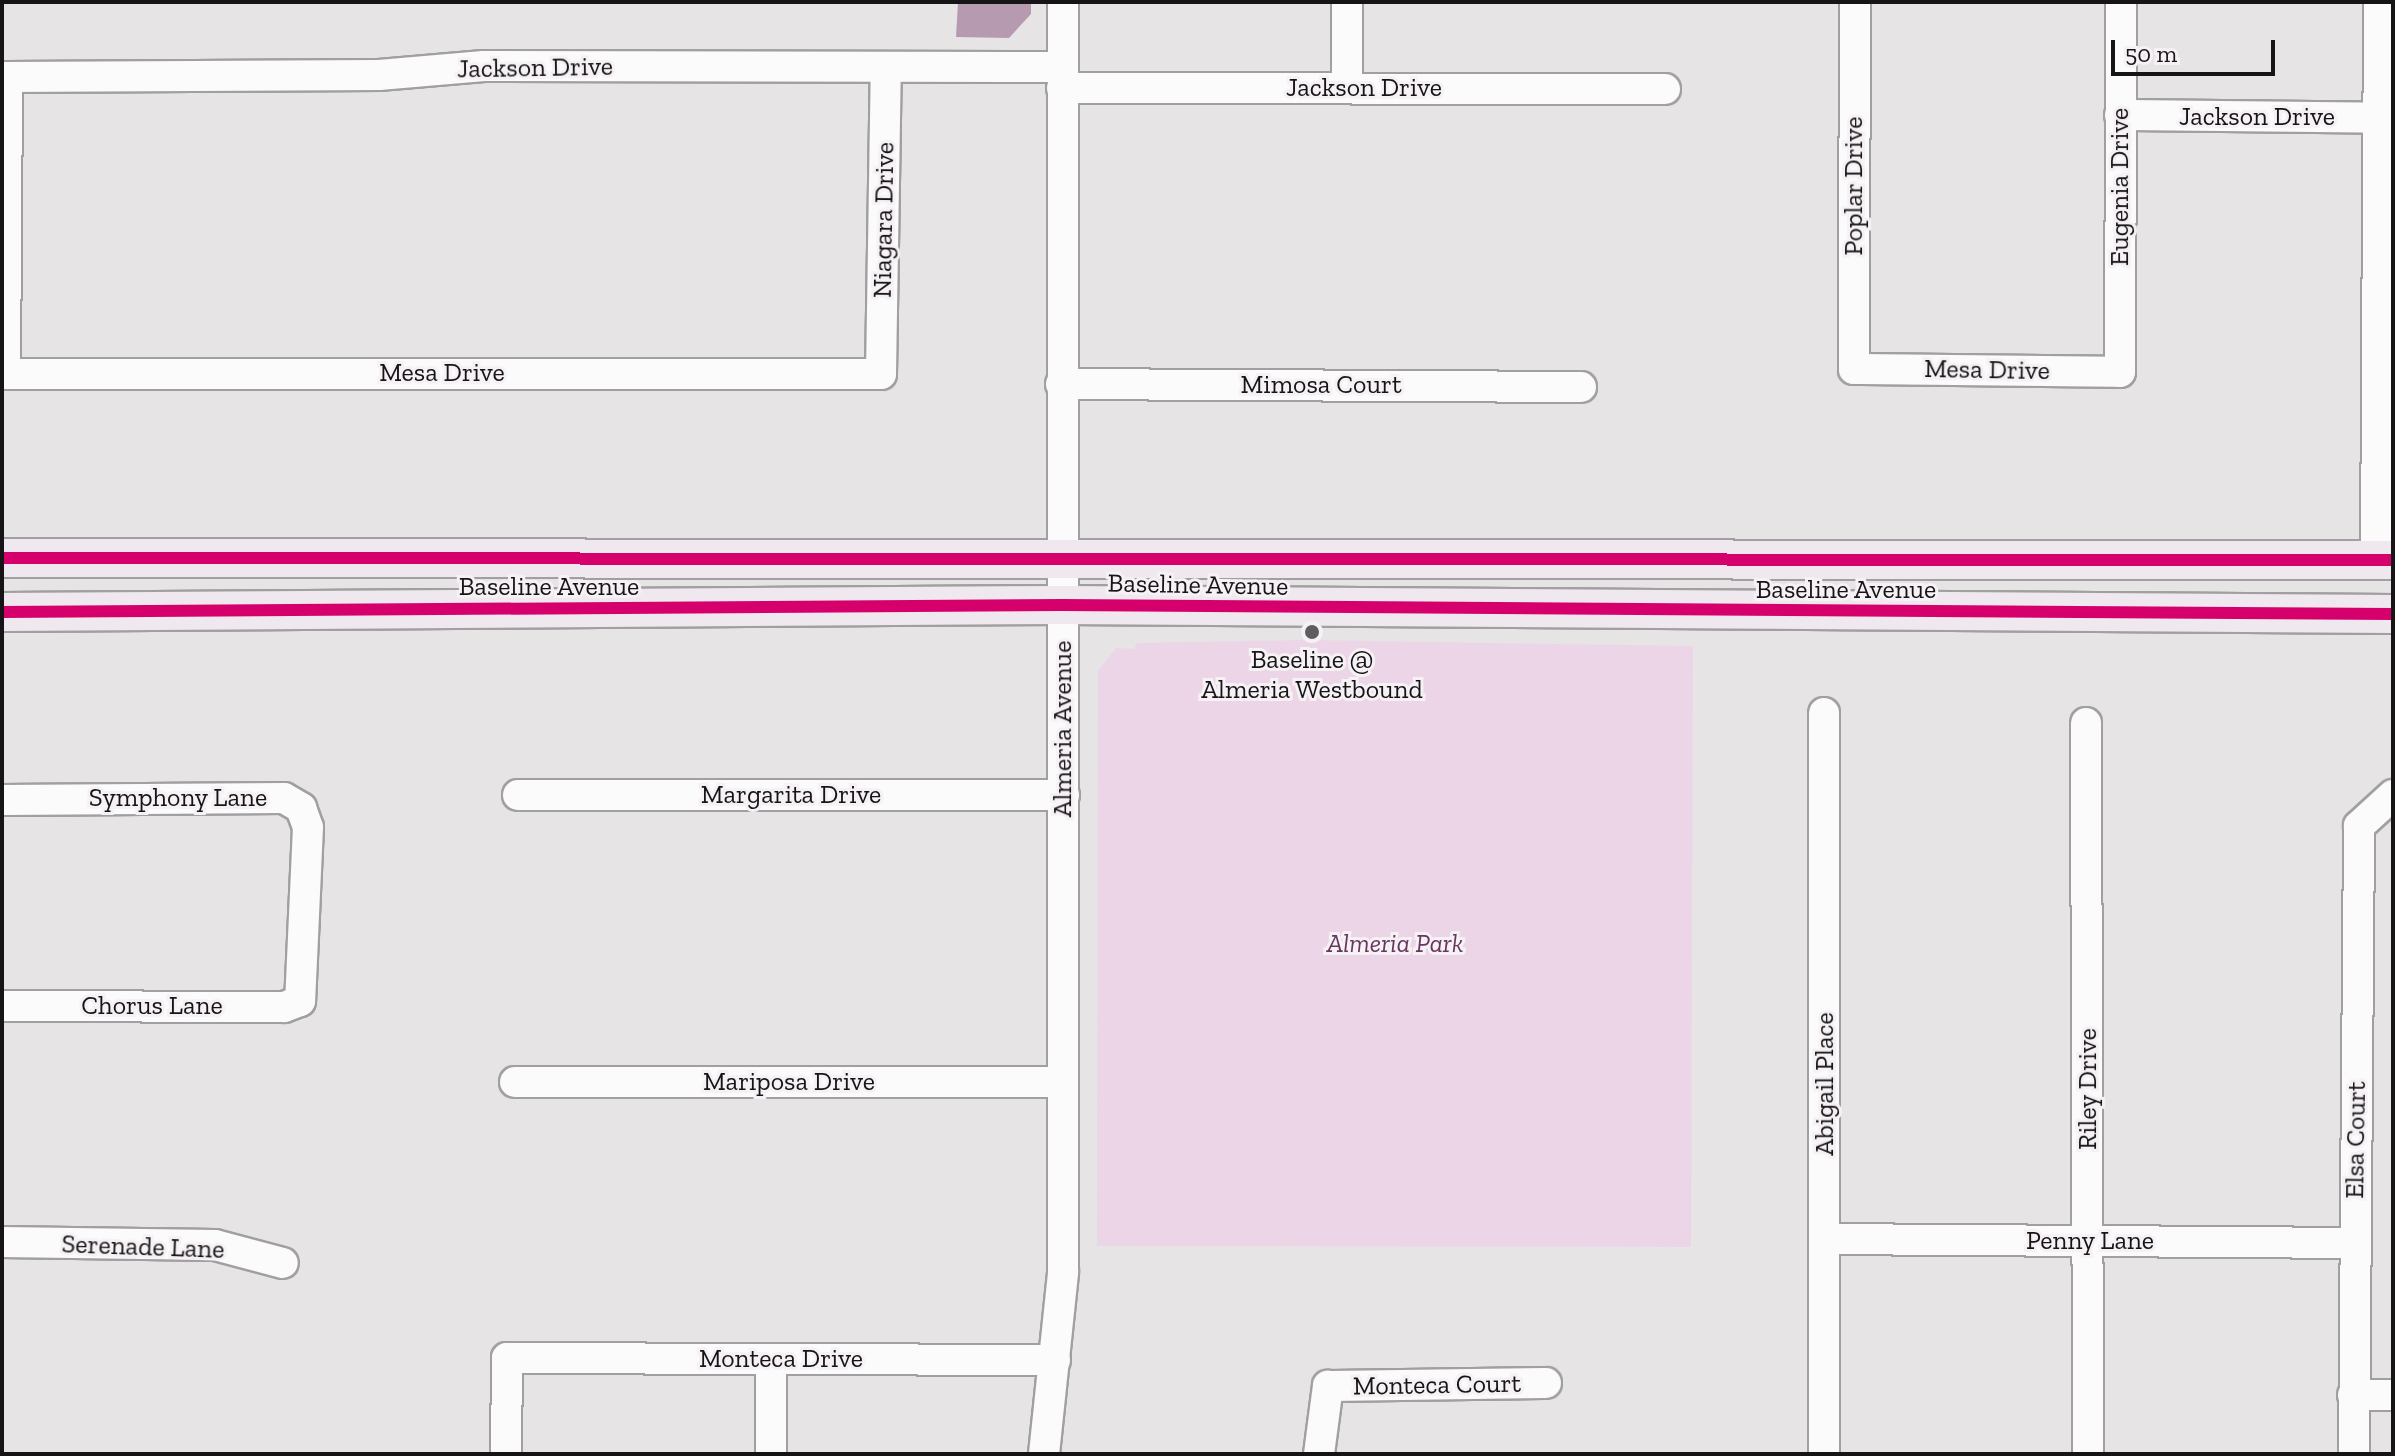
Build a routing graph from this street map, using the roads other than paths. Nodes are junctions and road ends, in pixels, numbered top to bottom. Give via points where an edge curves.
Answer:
1 (1063, 2) edge
2 (1347, 2) edge
3 (1855, 2) edge
4 (2121, 2) edge
5 (2379, 2) edge
6 (886, 67) junction
7 (1063, 78) junction
8 (1347, 88) junction
9 (1665, 89) dead end
10 (2120, 115) junction
11 (2386, 118) edge
12 (1854, 369) joint
13 (2120, 372) joint
14 (4, 374) edge
15 (881, 374) joint
16 (1061, 384) junction
17 (1581, 387) dead end
18 (1061, 557) junction
19 (2, 558) edge
20 (2384, 560) edge
21 (1062, 605) junction
22 (2, 612) edge
23 (2393, 614) edge
24 (1824, 713) dead end
25 (2086, 723) dead end
26 (518, 795) dead end
27 (1064, 795) junction
28 (2393, 795) edge
29 (2, 800) edge
30 (300, 1001) joint
31 (2, 1006) edge
32 (515, 1082) dead end
33 (1063, 1082) junction
34 (1825, 1239) junction
35 (2089, 1241) junction
36 (2, 1242) edge
37 (2355, 1243) junction
38 (283, 1263) dead end
39 (771, 1359) junction
40 (1055, 1360) junction
41 (1546, 1383) dead end
42 (2353, 1395) junction
43 (2393, 1395) edge
44 (506, 1454) edge
45 (771, 1454) edge
46 (1044, 1454) edge
47 (1319, 1454) edge
48 (1824, 1454) edge
49 (2088, 1454) edge
50 (2354, 1454) edge

1 - 7 street, Almeria Avenue
2 - 8 street
3 - 12 street, Poplar Drive
4 - 10 street, Eugenia Drive
5 - 11 street
6 - 7 street, Jackson Drive
6 - 14 street, Jackson Drive via 7,77
6 - 15 street, Niagara Drive
7 - 8 street, Jackson Drive
7 - 16 street, Almeria Avenue
8 - 9 street, Jackson Drive
10 - 11 street, Jackson Drive
10 - 13 street, Eugenia Drive
11 - 20 street
12 - 13 street, Mesa Drive
14 - 15 street, Mesa Drive
16 - 17 street, Mimosa Court
16 - 18 street, Almeria Avenue
18 - 19 main road, Baseline Avenue
18 - 20 main road, Baseline Avenue
18 - 21 street, Almeria Avenue
21 - 22 main road, Baseline Avenue
21 - 23 main road, Baseline Avenue
21 - 27 street, Almeria Avenue
24 - 34 street, Abigail Place
25 - 35 street, Riley Drive
26 - 27 street, Margarita Drive
27 - 33 street, Almeria Avenue
28 - 37 street, Elsa Court via 2359,826
29 - 30 street, Symphony Lane via 284,798 301,808 308,827
30 - 31 street, Chorus Lane via 284,1007
32 - 33 street, Mariposa Drive
33 - 40 street, Almeria Avenue
34 - 35 street, Penny Lane
34 - 48 street, Abigail Place
35 - 37 street, Penny Lane
35 - 49 street, Riley Drive
36 - 38 street, Serenade Lane via 215,1245
37 - 42 street, Elsa Court
39 - 40 street, Monteca Drive
39 - 44 street, Monteca Drive via 507,1358
39 - 45 street
40 - 46 street, Almeria Avenue
41 - 47 street, Monteca Court via 1328,1386
42 - 43 street
42 - 50 street, Elsa Court

